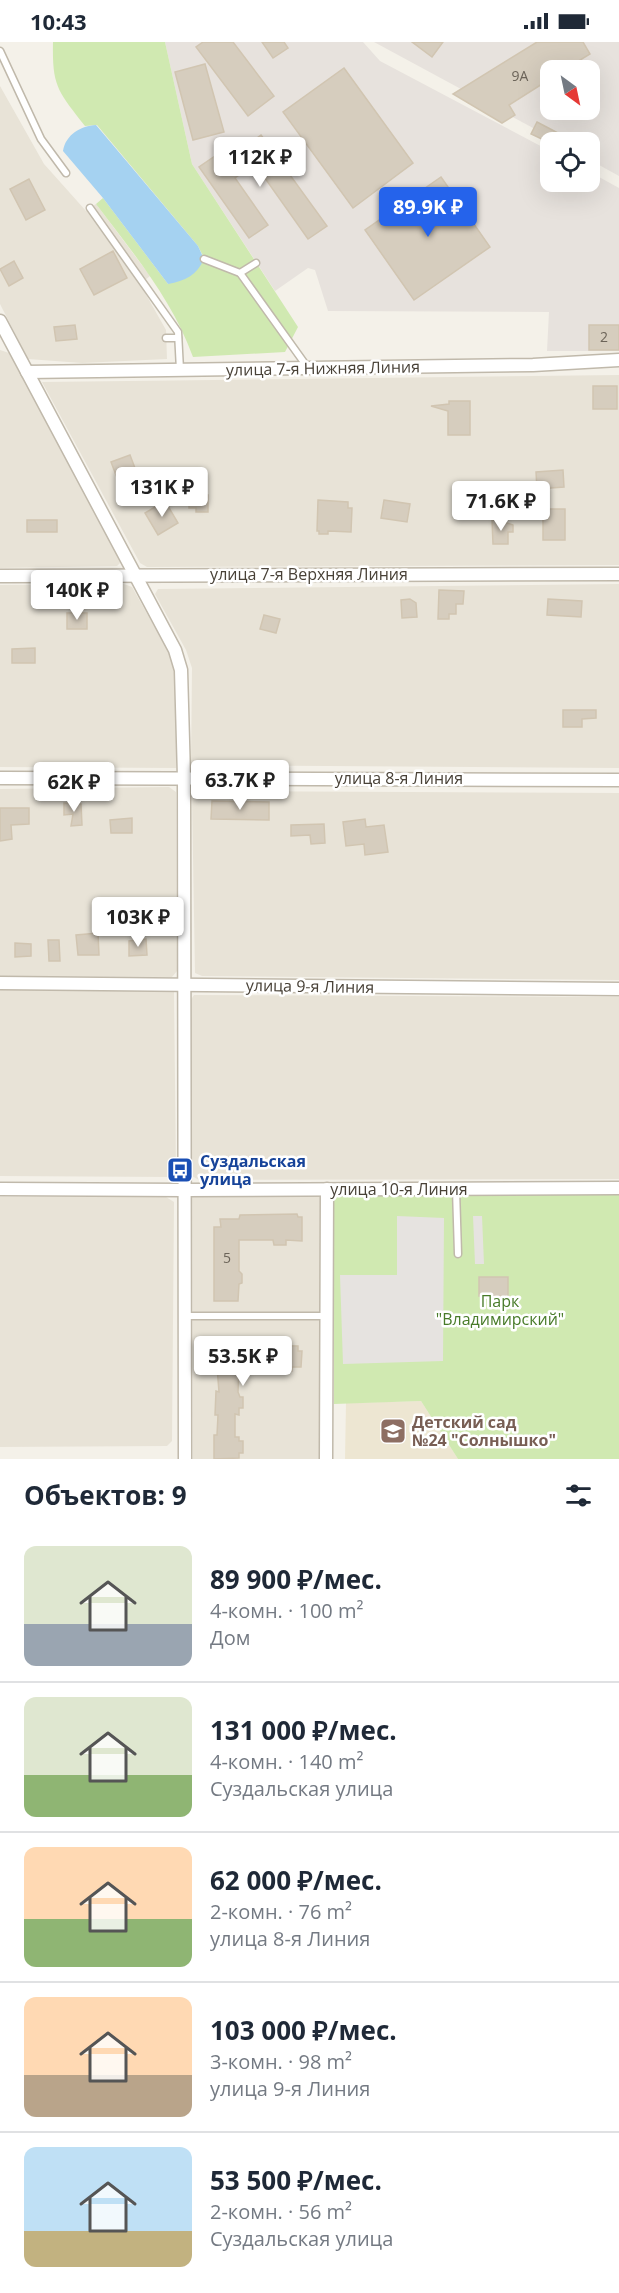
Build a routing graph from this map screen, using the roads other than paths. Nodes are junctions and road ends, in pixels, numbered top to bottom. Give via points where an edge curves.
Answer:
1 (0, 51) edge
2 (66, 173) dead end
3 (90, 208) dead end
4 (204, 259) dead end
5 (256, 263) dead end
6 (240, 273) junction
7 (1, 325) edge
8 (166, 338) dead end
9 (178, 338) junction
10 (619, 360) edge
11 (308, 369) junction
12 (180, 370) junction
13 (27, 372) junction
14 (134, 574) junction
15 (619, 574) edge
16 (0, 576) edge
17 (184, 777) junction
18 (0, 778) edge
19 (619, 780) edge
20 (0, 983) edge
21 (183, 984) junction
22 (619, 989) edge
23 (619, 1188) edge
24 (0, 1189) edge
25 (456, 1189) junction
26 (184, 1190) junction
27 (327, 1190) junction
28 (458, 1254) dead end
29 (185, 1316) junction
30 (326, 1316) junction
31 (185, 1459) edge
32 (326, 1459) edge

1 - 2 lane via 41,139
3 - 9 lane via 178,332
4 - 6 lane
5 - 6 lane
6 - 11 lane
7 - 13 street
8 - 9 lane
9 - 12 lane
10 - 11 street, улица 7-я Нижняя Линия
11 - 12 street, улица 7-я Нижняя Линия
12 - 13 street, улица 7-я Нижняя Линия
13 - 14 street
14 - 15 street, улица 7-я Верхняя Линия
14 - 16 street, улица 7-я Верхняя Линия
14 - 17 street via 182,670
17 - 18 street, улица 8-я Линия
17 - 19 street, улица 8-я Линия
17 - 21 street
20 - 21 street, улица 9-я Линия
21 - 22 street, улица 9-я Линия
21 - 26 street
23 - 25 street, улица 10-я Линия
24 - 26 street, улица 10-я Линия
25 - 27 street, улица 10-я Линия
25 - 28 lane
26 - 27 street, улица 10-я Линия
26 - 29 street
27 - 30 street
29 - 30 lane
29 - 31 street
30 - 32 street

